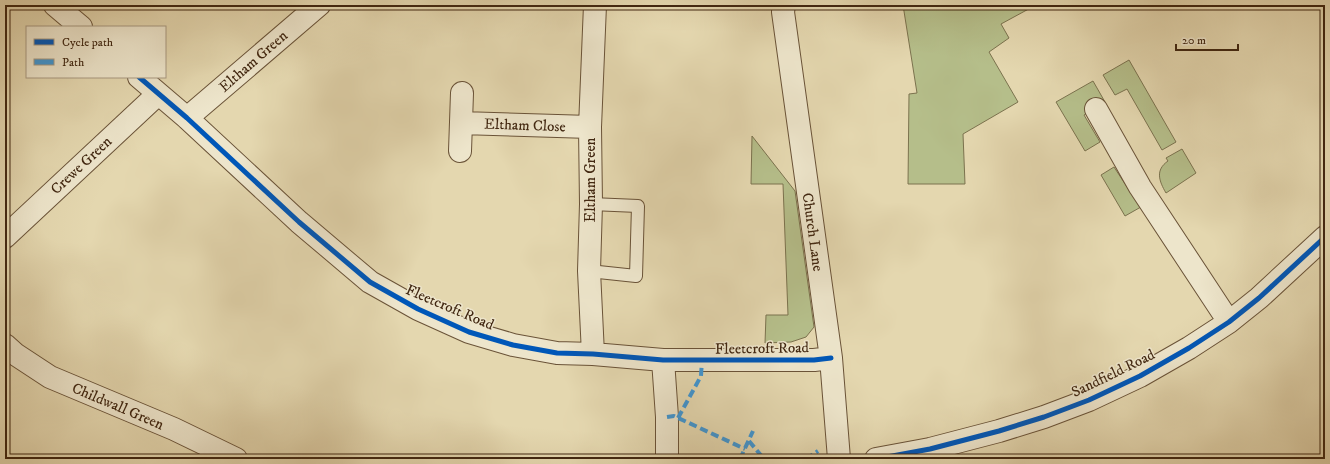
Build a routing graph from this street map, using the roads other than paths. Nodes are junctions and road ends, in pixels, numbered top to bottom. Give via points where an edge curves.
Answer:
1 (55, 5) edge
2 (319, 5) edge
3 (595, 5) edge
4 (784, 5) edge
5 (80, 26) edge
6 (140, 78) edge
7 (462, 93) dead end
8 (158, 94) junction
9 (1096, 109) dead end
10 (187, 118) junction
11 (461, 123) junction
12 (590, 127) junction
13 (460, 151) dead end
14 (591, 204) junction
15 (5, 237) edge
16 (1325, 237) edge
17 (589, 271) junction
18 (1229, 322) junction
19 (5, 345) edge
20 (592, 354) junction
21 (831, 358) junction
22 (663, 360) junction
23 (236, 459) edge
24 (667, 459) edge
25 (839, 459) edge
26 (876, 459) edge

1 - 5 street
2 - 10 street, Eltham Green
3 - 12 street, Eltham Green
4 - 21 street, Church Lane
6 - 8 street, Fleetcroft Road
7 - 11 street
8 - 10 street, Fleetcroft Road
8 - 15 street, Crewe Green
9 - 18 street via 1140,187
10 - 20 street, Fleetcroft Road via 298,222 370,282 418,309 469,332 513,345 558,353
11 - 12 street, Eltham Close
11 - 13 street
12 - 14 street, Eltham Green
14 - 17 street, Eltham Green
14 - 17 lane via 638,206 636,276
16 - 18 street, Sandfield Road
17 - 20 street, Eltham Green
18 - 26 street, Sandfield Road via 1140,376 1044,417 930,449
19 - 23 street, Childwall Green via 50,377 174,429
20 - 22 street, Fleetcroft Road
21 - 22 street, Fleetcroft Road
21 - 25 street, Church Lane
22 - 24 street

